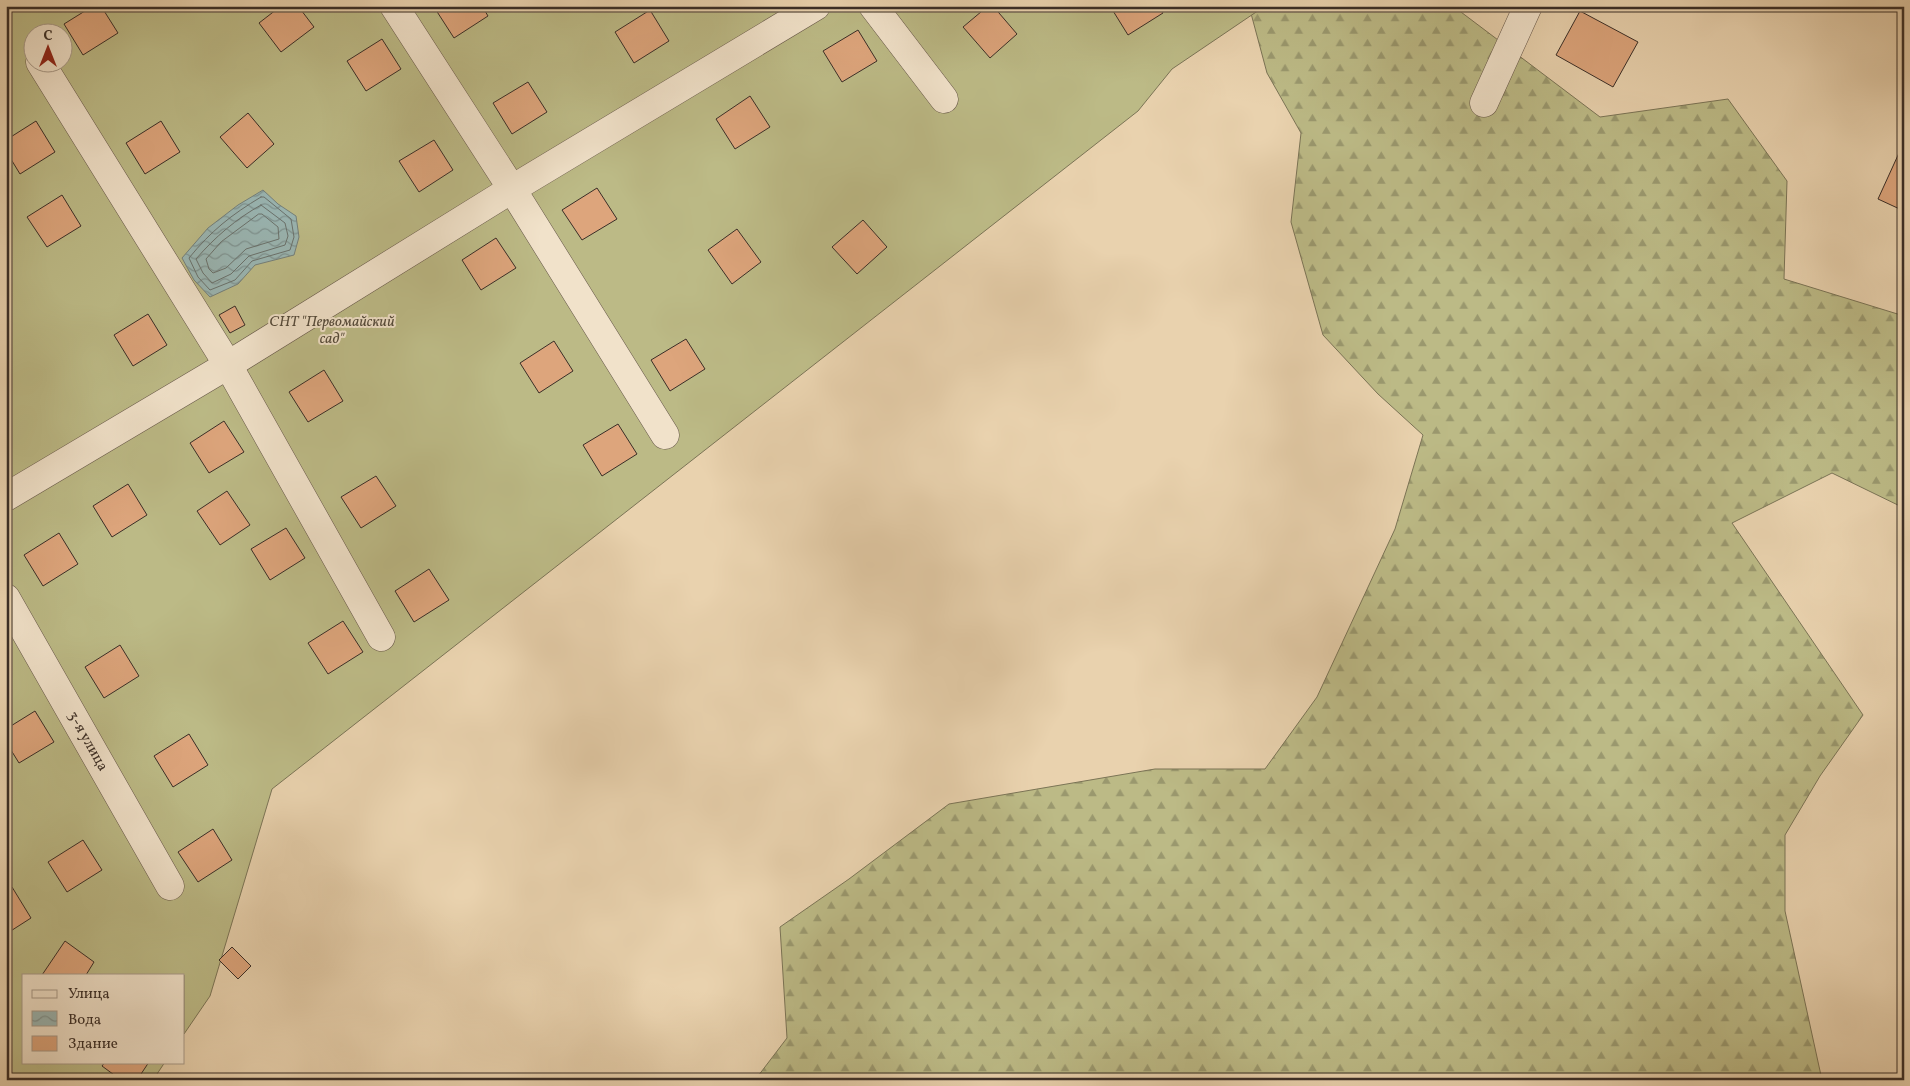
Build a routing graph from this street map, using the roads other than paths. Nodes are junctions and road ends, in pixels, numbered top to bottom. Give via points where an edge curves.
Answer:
1 (394, 6) edge
2 (816, 6) edge
3 (873, 6) edge
4 (1528, 6) edge
5 (46, 72) edge
6 (944, 99) dead end
7 (1484, 103) dead end
8 (512, 189) junction
9 (228, 365) junction
10 (665, 435) dead end
11 (6, 497) edge
12 (6, 598) edge
13 (382, 637) dead end
14 (170, 886) dead end

1 - 8 street
2 - 8 street
3 - 6 street
4 - 7 street
5 - 9 street
8 - 9 street
8 - 10 street
9 - 11 street
9 - 13 street
12 - 14 street, 3-я улица

